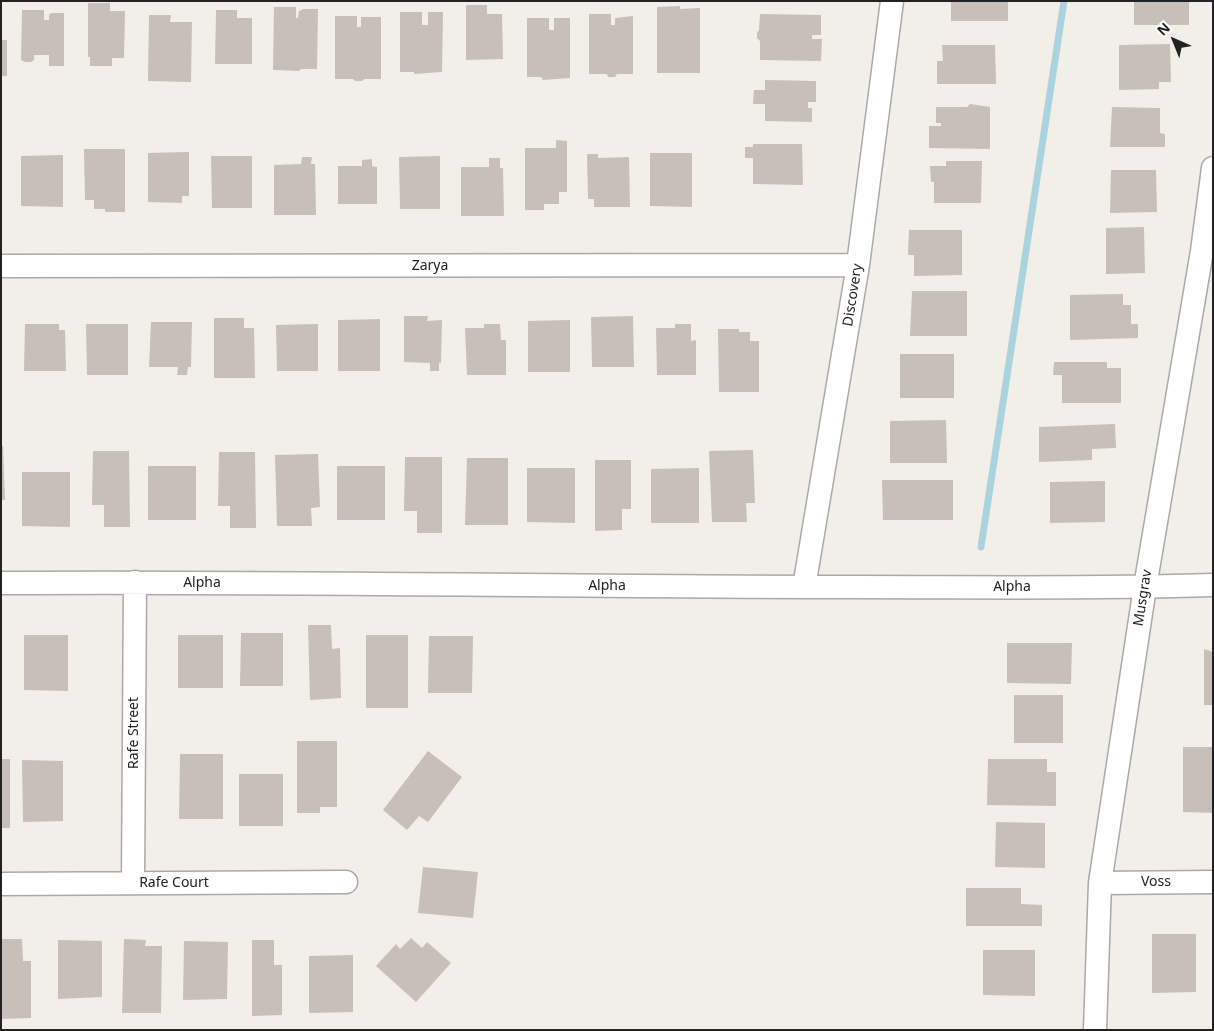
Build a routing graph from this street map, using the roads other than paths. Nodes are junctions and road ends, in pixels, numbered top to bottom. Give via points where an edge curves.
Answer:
1 (892, 1) edge
2 (1213, 168) edge
3 (1207, 251) edge
4 (858, 265) junction
5 (1, 266) edge
6 (135, 582) junction
7 (1, 583) edge
8 (1213, 585) edge
9 (804, 587) junction
10 (1145, 587) junction
11 (346, 882) dead end
12 (1213, 882) edge
13 (133, 883) junction
14 (1100, 883) junction
15 (1, 884) edge
16 (1095, 1030) edge

1 - 4 street, Discovery
2 - 3 street, Musgrav
3 - 10 street, Musgrav
4 - 5 street, Zarya
4 - 9 street, Discovery
6 - 7 street, Alpha
6 - 9 street, Alpha
6 - 13 street, Rafe Street
8 - 10 street, Alpha
9 - 10 street, Alpha
10 - 14 street, Musgrav
11 - 13 street, Rafe Court
12 - 14 street, Voss
13 - 15 street, Rafe Court
14 - 16 street, Musgrav

